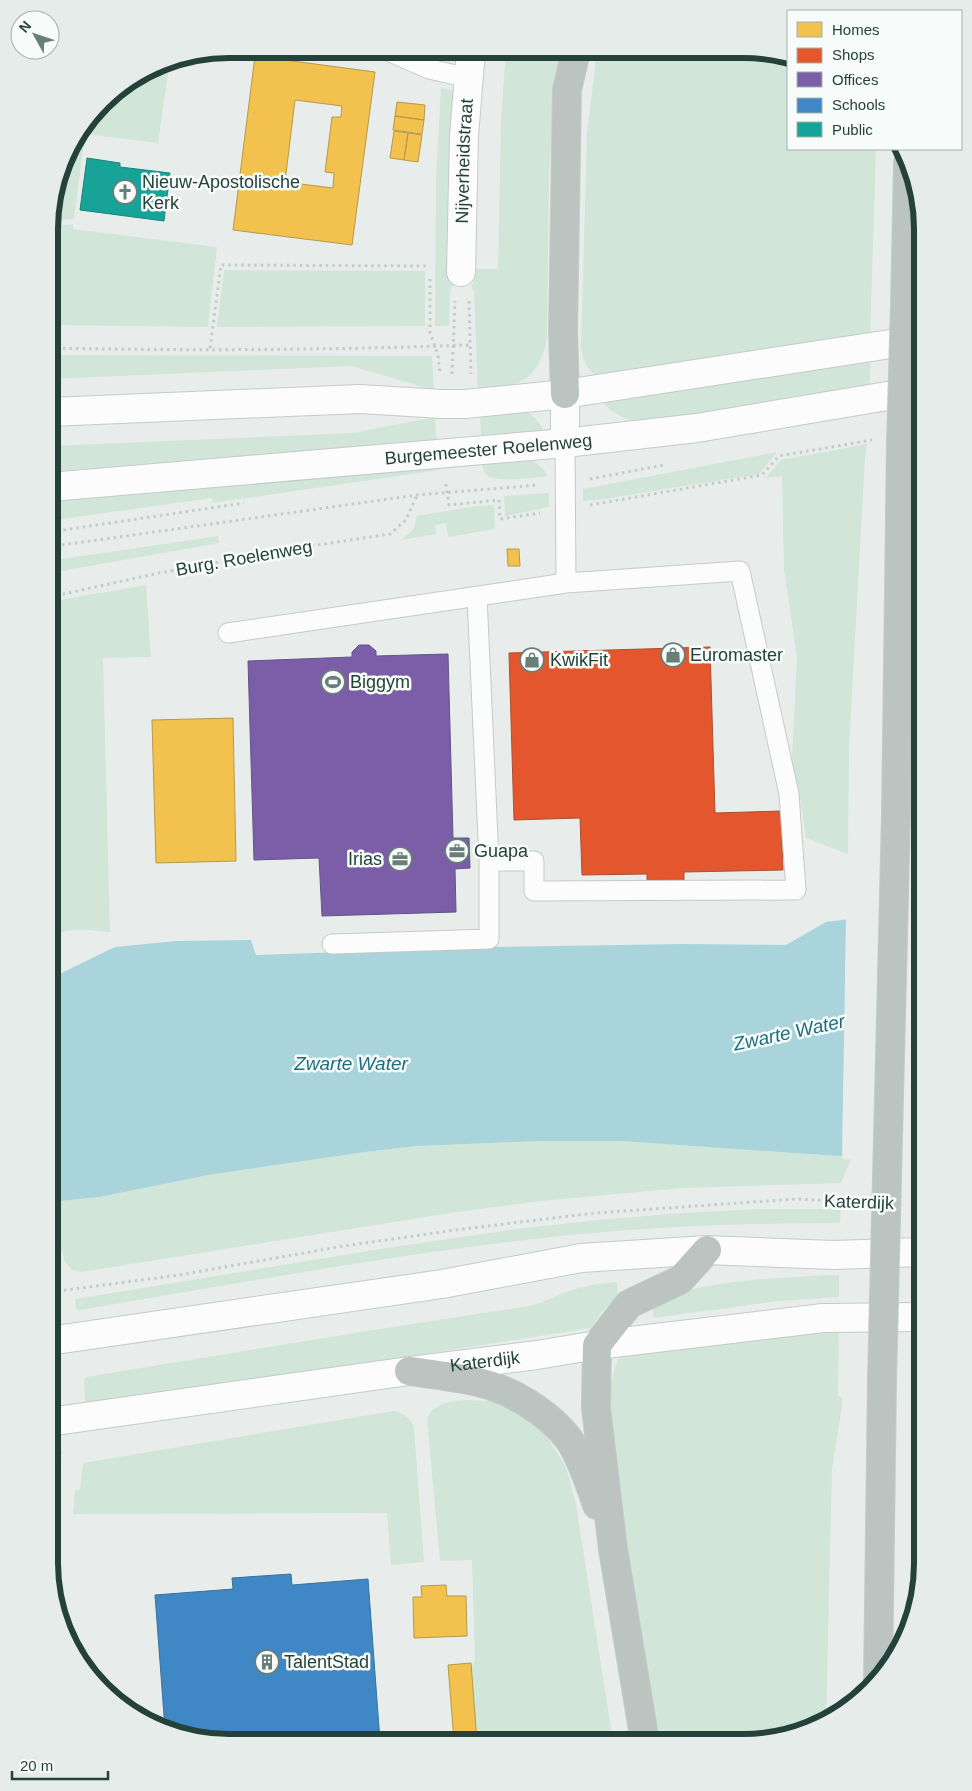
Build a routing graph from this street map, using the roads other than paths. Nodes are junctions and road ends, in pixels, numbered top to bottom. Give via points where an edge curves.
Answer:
1 (404, 58) edge
2 (470, 58) edge
3 (574, 58) edge
4 (469, 78) junction
5 (908, 181) edge
6 (462, 285) road end
7 (914, 340) edge
8 (914, 392) edge
9 (565, 394) junction
10 (58, 412) edge
11 (565, 443) junction
12 (58, 486) edge
13 (566, 583) junction
14 (477, 596) junction
15 (228, 633) dead end
16 (489, 861) junction
17 (332, 944) dead end
18 (707, 1250) junction
19 (914, 1252) edge
20 (914, 1317) edge
21 (58, 1340) edge
22 (597, 1345) junction
23 (409, 1371) junction
24 (58, 1421) edge
25 (613, 1549) junction
26 (878, 1667) edge
27 (644, 1733) edge

1 - 4 lane via 430,69
2 - 4 main road, Nijverheidstraat
3 - 9 highway via 567,90
4 - 6 main road, Nijverheidstraat via 464,136
5 - 26 highway, bridge via 905,306 888,442 896,814
7 - 9 main road
8 - 11 main road, Burgemeester Roelenweg via 697,428
9 - 10 main road via 465,404 360,399
9 - 11 main road
11 - 12 main road, Burgemeester Roelenweg
11 - 13 lane
13 - 14 lane
13 - 16 lane via 740,571 789,794 796,890 534,891 534,861
14 - 15 lane
14 - 16 lane
16 - 17 lane via 489,938
18 - 19 main road via 834,1254
18 - 21 main road via 582,1258 442,1284
18 - 22 highway via 680,1280 629,1304
20 - 22 main road, Katerdijk via 823,1318
22 - 23 main road, Katerdijk
22 - 25 highway via 596,1408
23 - 24 main road, Katerdijk
23 - 25 highway via 479,1382 519,1398 547,1416 570,1442 586,1475
25 - 27 highway

